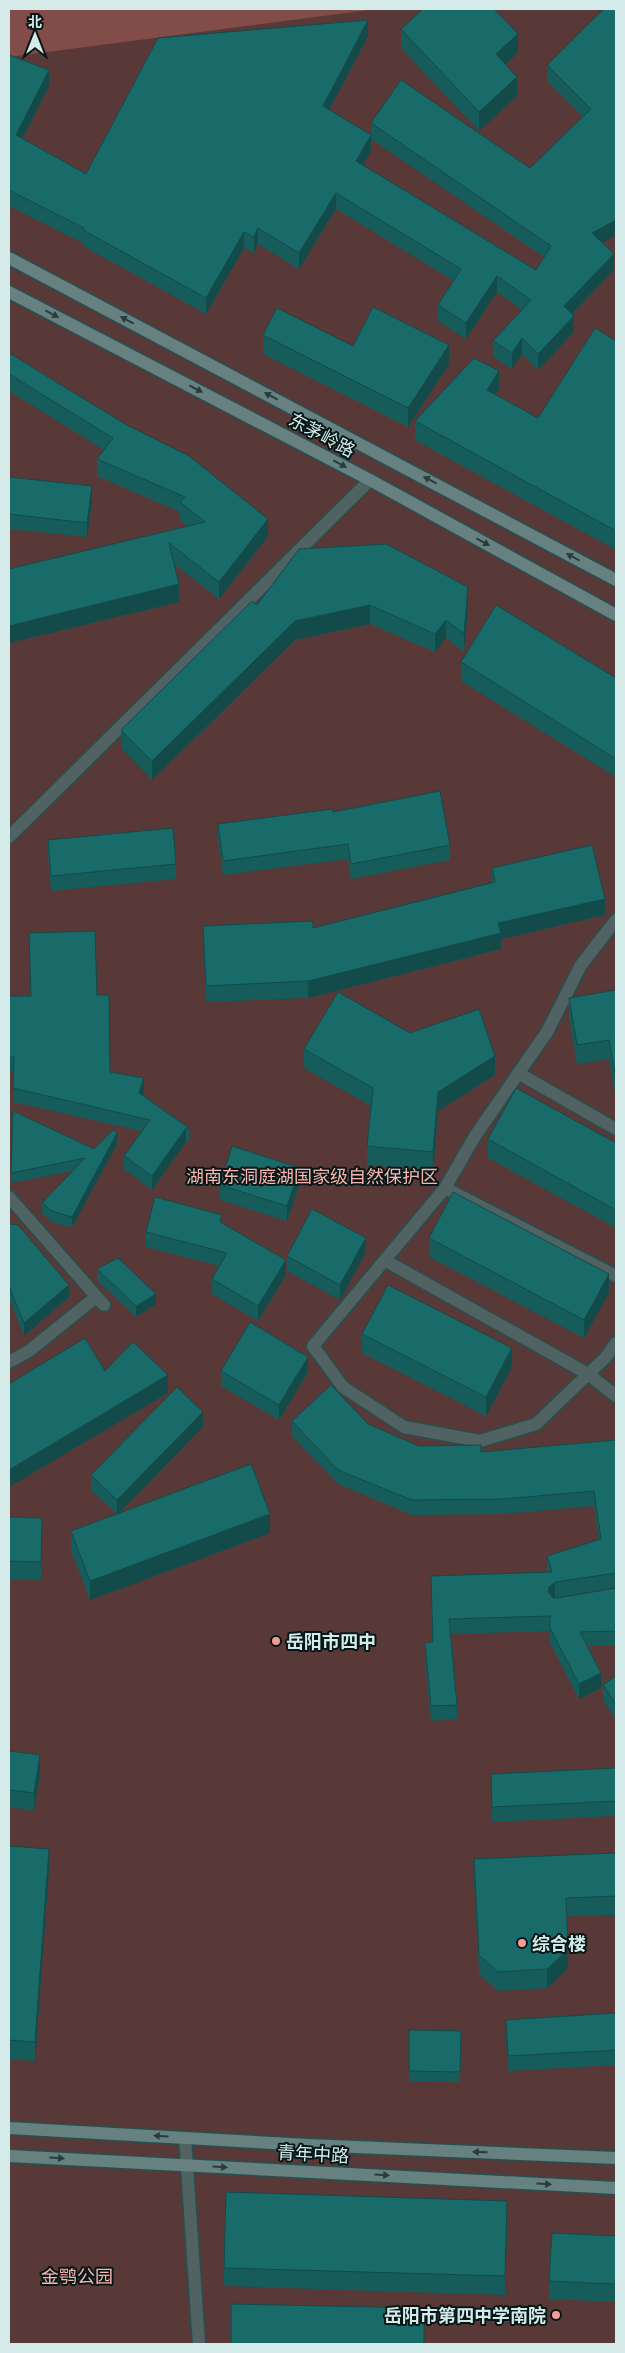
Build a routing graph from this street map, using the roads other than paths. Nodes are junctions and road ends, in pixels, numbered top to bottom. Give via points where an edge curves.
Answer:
1 (9, 258) edge
2 (9, 292) edge
3 (370, 480) junction
4 (616, 580) edge
5 (616, 615) edge
6 (9, 837) edge
7 (616, 920) edge
8 (518, 1073) junction
9 (616, 1129) edge
10 (445, 1188) junction
11 (11, 1203) edge
12 (386, 1260) junction
13 (616, 1276) edge
14 (616, 1343) edge
15 (9, 1362) edge
16 (588, 1374) junction
17 (616, 1396) edge
18 (9, 2128) edge
19 (186, 2138) junction
20 (9, 2156) edge
21 (616, 2158) edge
22 (188, 2165) junction
23 (616, 2188) edge
24 (199, 2344) edge

4 -> 1 main road, 东茅岭路
2 -> 3 main road, 东茅岭路
3 -> 5 main road, 东茅岭路
3 - 6 street
7 - 8 street via 581,965 547,1032
8 - 9 street
8 - 10 street via 475,1136
10 - 12 street
10 - 13 street
11 - 15 street via 100,1301
12 - 16 street
12 - 16 street via 313,1346 343,1388 404,1427 480,1441 536,1424
14 - 16 street
16 - 17 street
19 -> 18 main road, 青年中路
21 -> 19 main road, 青年中路
19 - 22 street
20 -> 22 main road, 青年中路
22 -> 23 main road, 青年中路
22 - 24 street

